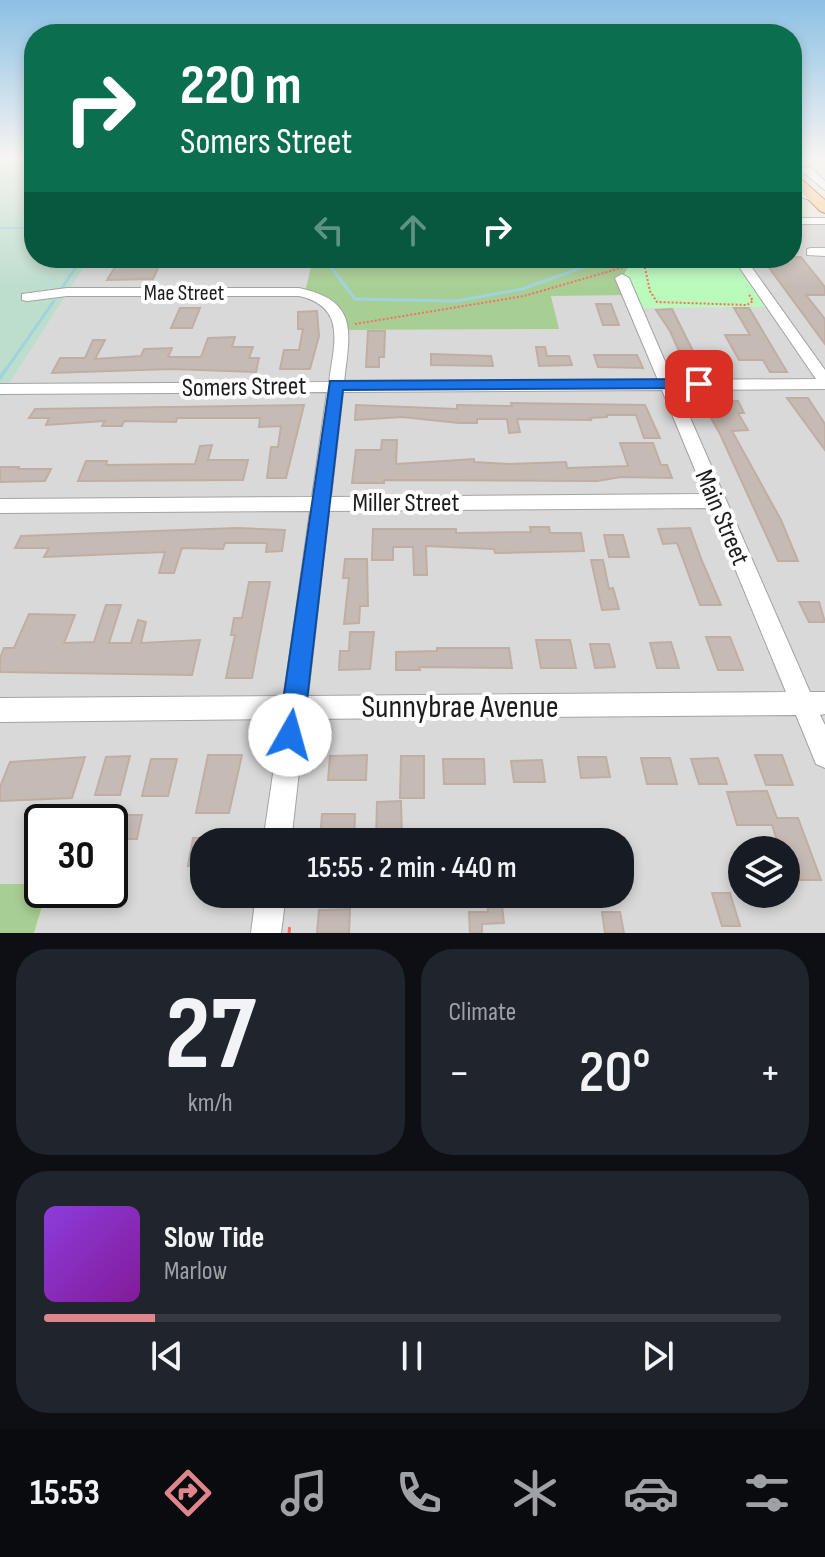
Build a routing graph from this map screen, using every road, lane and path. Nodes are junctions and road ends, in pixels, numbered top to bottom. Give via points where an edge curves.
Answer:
1 (802, 221) edge
2 (825, 221) edge
3 (811, 252) dead end
4 (825, 252) edge
5 (615, 268) edge
6 (645, 268) edge
7 (746, 268) edge
8 (622, 278) dead end
9 (27, 297) dead end
10 (753, 301) dead end
11 (342, 325) junction
12 (825, 382) edge
13 (668, 384) junction
14 (335, 385) junction
15 (0, 389) edge
16 (716, 501) junction
17 (320, 502) junction
18 (0, 506) edge
19 (814, 703) edge
20 (294, 708) junction
21 (0, 710) edge
22 (825, 755) edge
23 (279, 828) edge
24 (269, 908) edge
25 (266, 933) edge

1 - 2 street
3 - 4 street
5 - 11 path via 524,296
6 - 10 path via 657,302
7 - 12 street
8 - 13 street, Main Street
9 - 11 street, Mae Street via 67,292 286,291 310,294 336,309
11 - 14 street
12 - 13 street, Somers Street
13 - 14 street, Somers Street
13 - 16 street, Main Street
14 - 15 street, Somers Street
14 - 17 street
16 - 17 street, Miller Street
16 - 19 street, Main Street
17 - 18 street, Miller Street
17 - 20 street
19 - 20 street, Sunnybrae Avenue
19 - 22 street, Main Street
20 - 21 street, Sunnybrae Avenue
20 - 23 street
24 - 25 street

